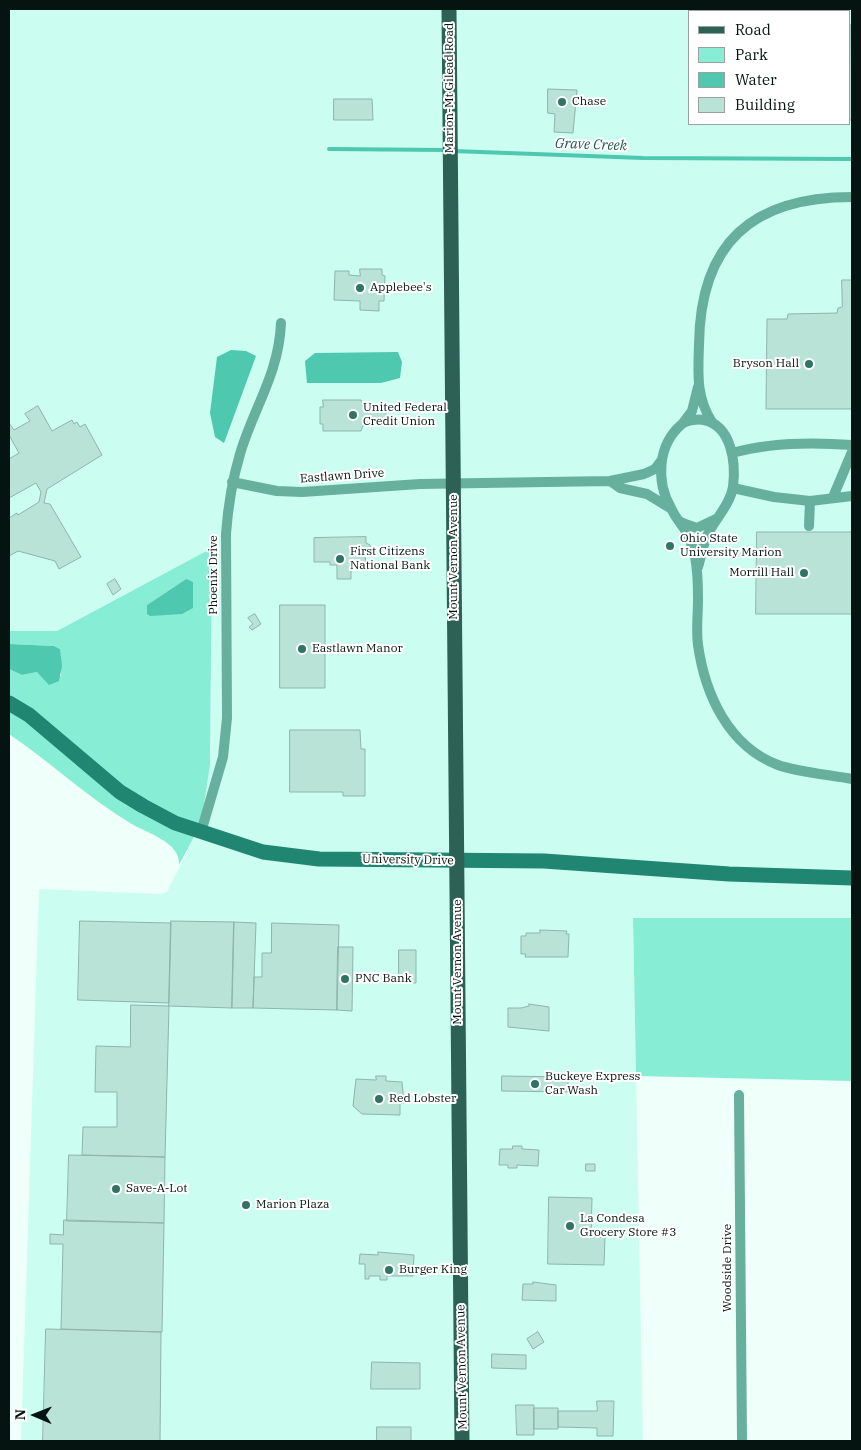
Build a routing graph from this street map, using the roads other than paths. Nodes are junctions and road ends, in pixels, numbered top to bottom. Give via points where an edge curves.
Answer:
1 (449, 9) edge
2 (450, 167) joint
3 (852, 197) edge
4 (281, 323) dead end
5 (698, 388) junction
6 (712, 422) junction
7 (683, 423) junction
8 (852, 445) edge
9 (852, 452) edge
10 (732, 453) junction
11 (661, 461) junction
12 (610, 481) junction
13 (232, 482) junction
14 (454, 483) junction
15 (732, 488) junction
16 (852, 496) edge
17 (834, 497) junction
18 (810, 501) junction
19 (672, 509) junction
20 (716, 519) junction
21 (678, 520) junction
22 (809, 526) dead end
23 (698, 568) junction
24 (9, 703) edge
25 (852, 779) edge
26 (201, 832) junction
27 (457, 861) junction
28 (852, 878) edge
29 (739, 1096) dead end
30 (462, 1441) edge
31 (742, 1441) edge

1 - 2 main road, Marion-Mt Gilead Road
2 - 14 main road, Mount Vernon Avenue
3 - 5 street via 819,197 786,205 759,218 736,235 716,260 706,285 699,315
4 - 13 street, Phoenix Drive via 280,341 266,390 240,453
5 - 6 street via 705,412
5 - 7 street via 692,411
6 - 7 street via 698,419
6 - 10 street via 724,432
7 - 11 street via 667,443
8 - 10 street via 802,443
9 - 17 street
10 - 15 street
11 - 12 street, Mount Vernon Avenue via 655,469 644,474
11 - 19 street via 660,481
12 - 14 street, Mount Vernon Avenue
12 - 19 street, Mount Vernon Avenue via 620,488 647,494
13 - 14 street, Eastlawn Drive via 277,491 302,492
13 - 26 street, Phoenix Drive via 226,534 227,718 223,757
14 - 27 main road, Mount Vernon Avenue
15 - 18 street
15 - 20 street via 728,504
16 - 17 street
17 - 18 street
18 - 22 street
19 - 21 street
20 - 21 street via 697,528
20 - 23 street via 706,538
21 - 23 street via 690,538
23 - 25 street via 698,643 706,683 723,721 751,749 778,765
24 - 26 street, University Drive via 29,715 120,792 175,823
26 - 27 street, University Drive via 282,855 319,859
27 - 28 street, University Drive via 544,861 729,874
27 - 30 main road, Mount Vernon Avenue
29 - 31 street, Woodside Drive

